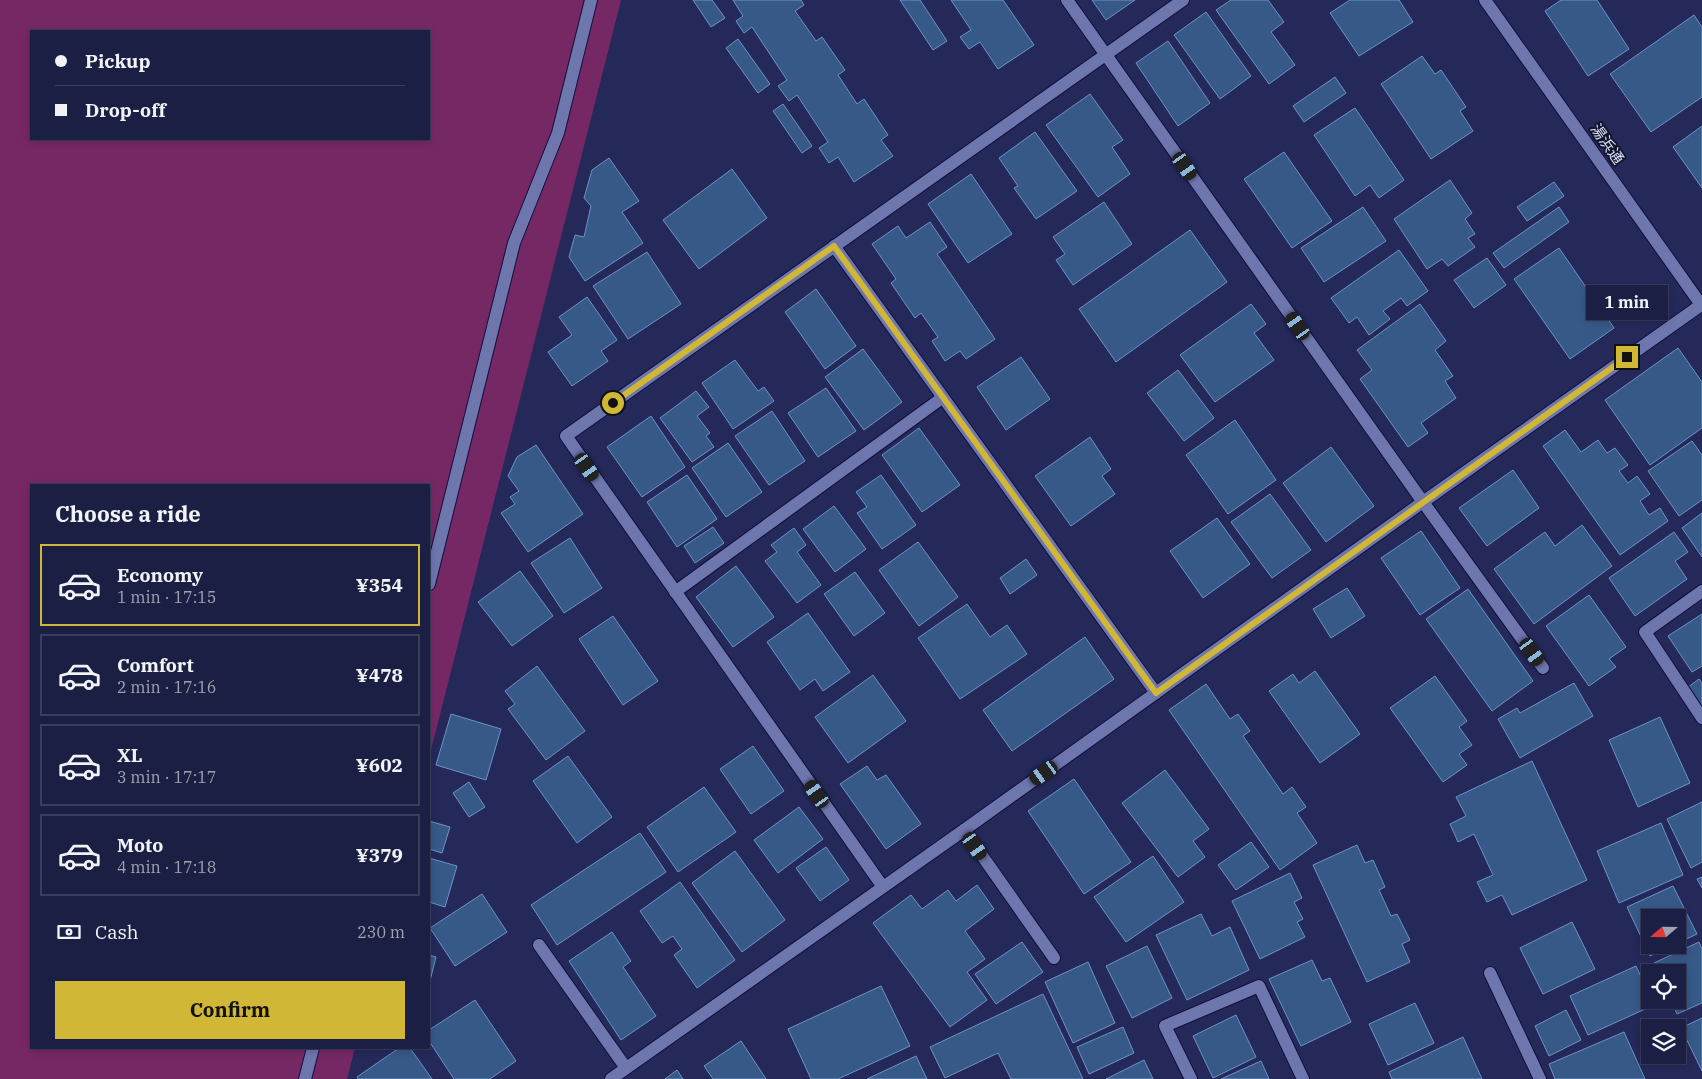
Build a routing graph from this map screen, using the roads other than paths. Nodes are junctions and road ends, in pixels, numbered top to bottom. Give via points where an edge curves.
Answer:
1 (591, 0) edge
2 (1067, 0) edge
3 (1182, 0) edge
4 (1485, 0) edge
5 (1105, 55) junction
6 (834, 246) junction
7 (1701, 306) edge
8 (942, 398) junction
9 (1422, 502) junction
10 (430, 580) edge
11 (1702, 591) edge
12 (674, 592) junction
13 (1543, 668) dead end
14 (1156, 693) junction
15 (1702, 718) edge
16 (964, 830) junction
17 (883, 887) junction
18 (539, 945) dead end
19 (1054, 958) dead end
20 (1490, 973) dead end
21 (313, 1049) edge
22 (626, 1068) junction
23 (305, 1079) edge
24 (611, 1079) edge
25 (1190, 1079) edge
26 (1303, 1079) edge
27 (1540, 1079) edge

1 - 10 street via 558,133 514,243
2 - 5 street
3 - 5 street
4 - 7 street, 湯浜通
5 - 6 street
5 - 9 street
6 - 8 street
6 - 12 street via 566,436
7 - 9 street
8 - 12 street
8 - 14 street
9 - 13 street
9 - 14 street
11 - 15 street via 1645,632
12 - 17 street
14 - 16 street
16 - 17 street
16 - 19 street
17 - 22 street
18 - 22 street
20 - 27 street
21 - 23 street
22 - 24 street
25 - 26 street via 1165,1026 1259,986

